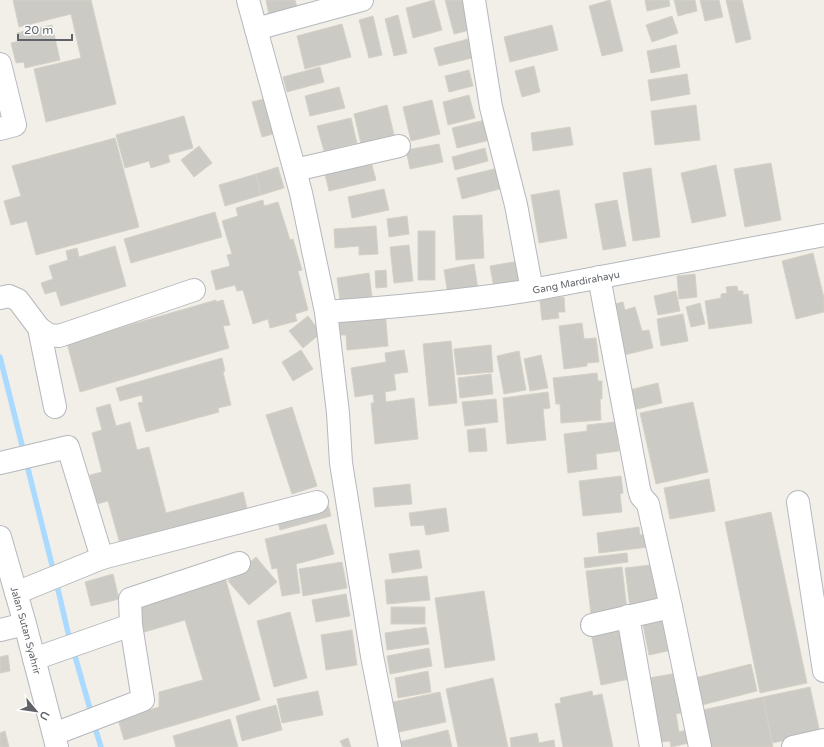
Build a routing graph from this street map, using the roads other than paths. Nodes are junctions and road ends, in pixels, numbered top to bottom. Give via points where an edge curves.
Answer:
1 (248, 0) edge
2 (362, 0) edge
3 (474, 0) edge
4 (256, 29) junction
5 (0, 64) edge
6 (0, 129) edge
7 (399, 146) dead end
8 (295, 170) junction
9 (824, 235) edge
10 (599, 277) junction
11 (194, 290) dead end
12 (532, 290) junction
13 (0, 298) edge
14 (326, 312) junction
15 (39, 328) junction
16 (55, 407) dead end
17 (0, 463) edge
18 (317, 502) dead end
19 (798, 502) dead end
20 (0, 537) edge
21 (102, 558) junction
22 (239, 563) dead end
23 (16, 593) junction
24 (671, 607) junction
25 (628, 616) junction
26 (25, 624) junction
27 (131, 625) junction
28 (592, 625) dead end
29 (0, 630) edge
30 (34, 659) junction
31 (824, 671) edge
32 (824, 740) edge
33 (56, 741) edge
34 (390, 747) edge
35 (651, 747) edge
36 (700, 747) edge
37 (793, 747) edge

1 - 4 street
2 - 4 street
3 - 12 street via 491,107 516,205
4 - 8 street
5 - 6 street via 15,125
7 - 8 street
8 - 14 street
9 - 10 street, Gang Mardirahayu
10 - 12 street, Gang Mardirahayu
10 - 24 street via 639,489 648,504
11 - 15 street via 59,336 49,335
12 - 14 street, Gang Mardirahayu via 485,298
13 - 15 street via 9,296 18,300
14 - 34 street via 341,463 372,656
15 - 16 street
17 - 21 street via 68,447
18 - 21 street
19 - 31 street
20 - 23 street, Jalan Sutan Syahrir
21 - 23 street
22 - 27 street via 130,599
23 - 26 street, Jalan Sutan Syahrir
24 - 25 street
24 - 36 street
25 - 28 street
25 - 35 street
26 - 29 street
26 - 30 street, Jalan Sutan Syahrir
27 - 30 street
27 - 33 street via 143,700
30 - 33 street, Jalan Sutan Syahrir
32 - 37 street

